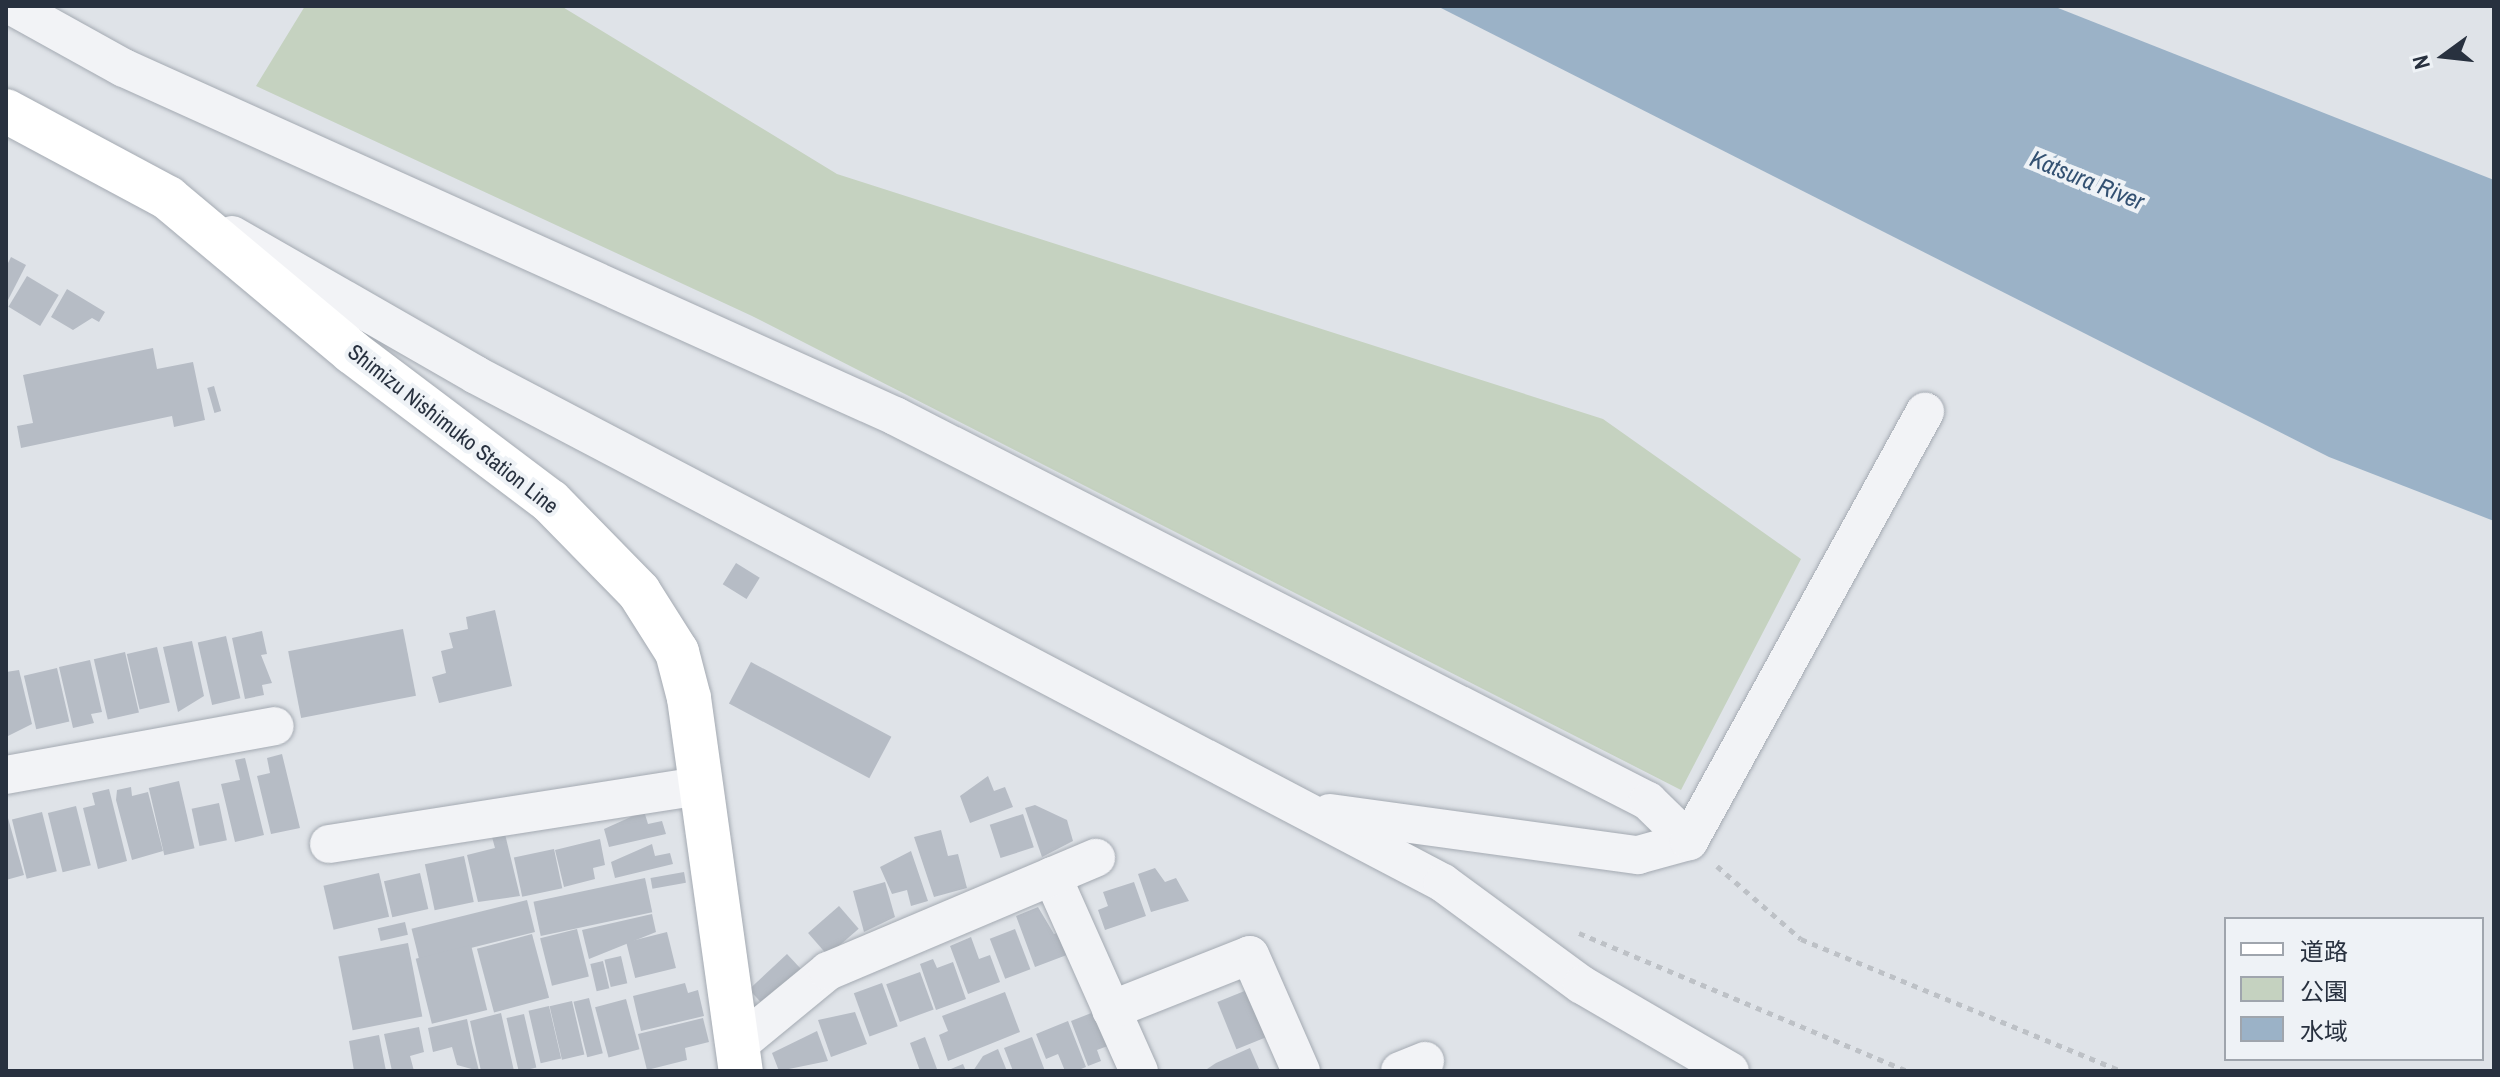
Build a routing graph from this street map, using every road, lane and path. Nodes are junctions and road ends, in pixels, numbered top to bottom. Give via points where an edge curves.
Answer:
1 (12, 6) edge
2 (6, 27) edge
3 (124, 68) junction
4 (6, 111) edge
5 (168, 198) junction
6 (1925, 412) dead end
7 (275, 726) dead end
8 (6, 775) edge
9 (701, 786) junction
10 (1308, 810) junction
11 (1689, 841) junction
12 (329, 844) dead end
13 (1096, 858) dead end
14 (1052, 876) junction
15 (1564, 925) dead end
16 (1111, 1010) junction
17 (739, 1058) edge
18 (1137, 1070) edge
19 (1301, 1071) edge
20 (1730, 1071) edge
21 (1908, 1071) edge
22 (2121, 1071) edge

1 - 3 street
2 - 3 street
3 - 11 street via 895,416 1648,801
4 - 5 main road, Shimizu Nishimuko Station Line
5 - 9 main road, Shimizu Nishimuko Station Line via 341,343 550,501 639,592 677,652
5 - 10 street via 476,375
6 - 11 street
7 - 8 street
9 - 12 street
9 - 17 main road, Shimizu Nishimuko Station Line
10 - 11 street via 1638,855
10 - 20 street via 1443,883 1582,985
11 - 22 path via 1801,939
13 - 14 street
14 - 16 street
14 - 17 street via 828,971
15 - 21 path
16 - 18 street
16 - 19 street via 1250,955

